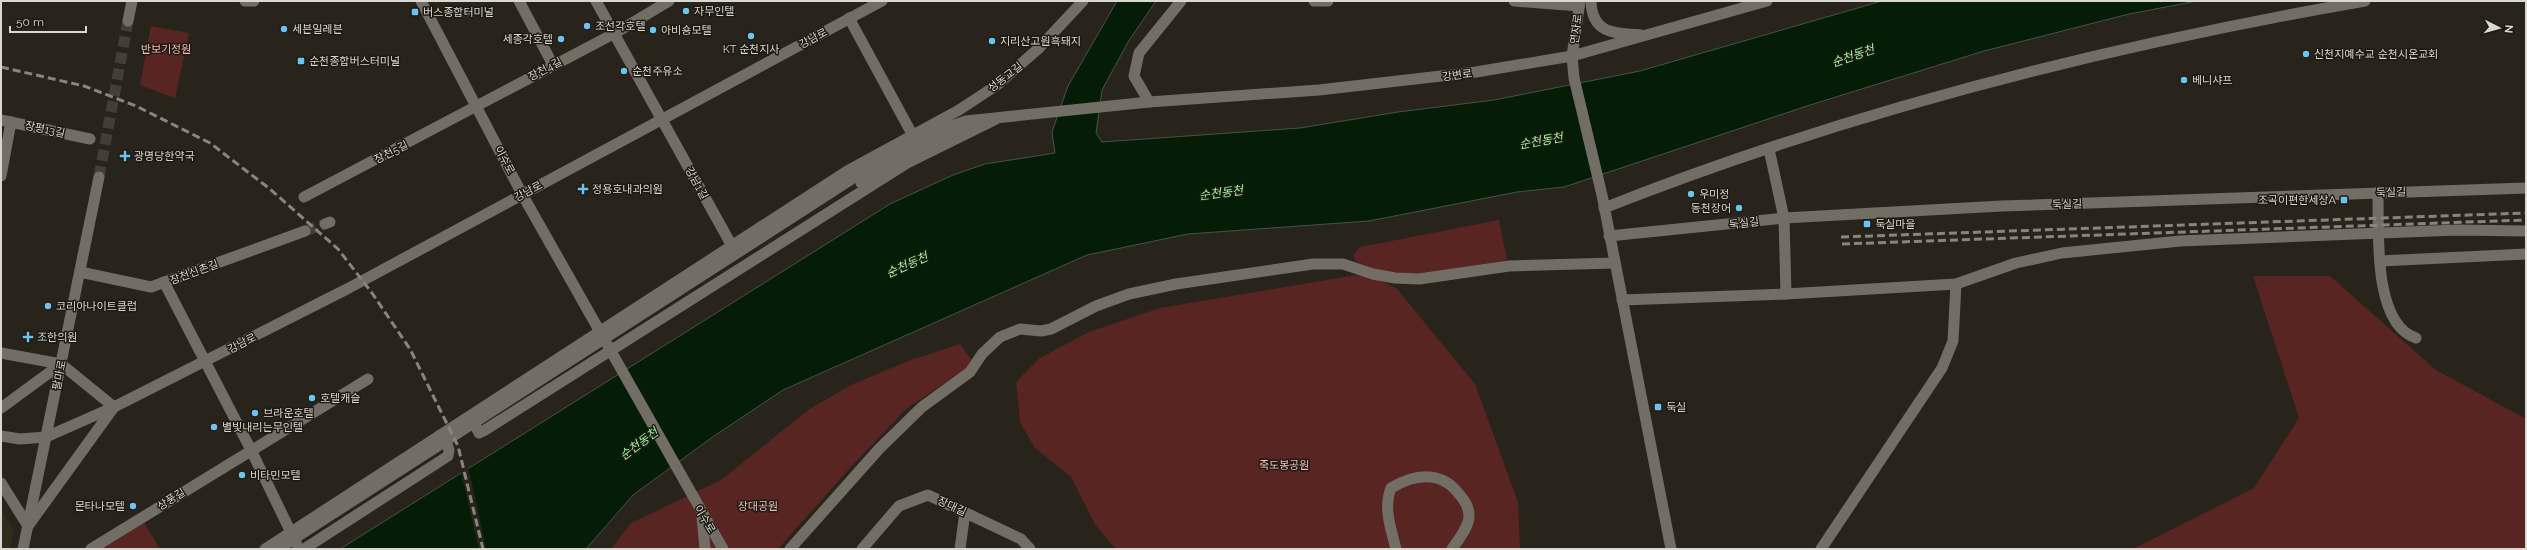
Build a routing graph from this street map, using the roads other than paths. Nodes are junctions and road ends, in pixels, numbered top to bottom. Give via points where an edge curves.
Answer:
1 (132, 1) edge
2 (245, 1) edge
3 (254, 1) edge
4 (421, 1) edge
5 (519, 1) edge
6 (596, 1) edge
7 (882, 1) edge
8 (1083, 1) edge
9 (1181, 1) edge
10 (1314, 1) edge
11 (1328, 1) edge
12 (1514, 1) edge
13 (1591, 1) edge
14 (1767, 1) edge
15 (2365, 1) edge
16 (667, 2) edge
17 (1579, 3) edge
18 (849, 18) junction
19 (128, 21) tunnel mouth
20 (614, 34) junction
21 (1650, 35) junction
22 (1572, 56) junction
23 (553, 65) junction
24 (1144, 102) junction
25 (477, 106) junction
26 (996, 119) junction
27 (662, 120) junction
28 (6, 121) edge
29 (912, 134) junction
30 (90, 139) dead end
31 (1769, 149) junction
32 (889, 155) junction
33 (1, 176) edge
34 (99, 177) tunnel mouth
35 (2526, 188) edge
36 (2378, 192) junction
37 (522, 194) junction
38 (304, 197) dead end
39 (1604, 208) junction
40 (1784, 218) junction
41 (2526, 230) edge
42 (305, 231) tunnel mouth
43 (772, 234) junction
44 (1609, 236) junction
45 (732, 246) junction
46 (2526, 254) edge
47 (2379, 257) junction
48 (1615, 263) junction
49 (80, 272) junction
50 (164, 282) junction
51 (1956, 284) junction
52 (1786, 294) junction
53 (1622, 300) junction
54 (602, 332) junction
55 (2416, 338) dead end
56 (611, 348) junction
57 (1, 353) edge
58 (205, 362) junction
59 (61, 364) junction
60 (368, 379) dead end
61 (114, 407) junction
62 (1, 408) edge
63 (473, 414) junction
64 (440, 435) junction
65 (1, 436) edge
66 (46, 437) junction
67 (251, 450) junction
68 (1, 483) edge
69 (702, 512) junction
70 (965, 512) junction
71 (28, 526) junction
72 (291, 533) junction
73 (23, 549) edge
74 (90, 549) edge
75 (265, 549) edge
76 (278, 549) edge
77 (287, 549) edge
78 (299, 549) edge
79 (304, 549) edge
80 (705, 549) edge
81 (723, 549) edge
82 (790, 549) edge
83 (862, 549) edge
84 (960, 549) edge
85 (1030, 549) edge
86 (1396, 549) edge
87 (1452, 549) edge
88 (1671, 549) edge
89 (1821, 549) edge

1 - 19 street
2 - 3 street
4 - 25 street, 이수로
5 - 23 street
6 - 20 street
7 - 18 street, 강남로
8 - 29 street, 성동교길 via 1017,70 959,110
9 - 24 street via 1139,52 1134,76
10 - 11 street
12 - 17 street
13 - 21 street via 1594,20 1602,28 1614,33
14 - 21 street, 강변로
15 - 31 street via 2185,35 2026,73 1858,120
16 - 20 street, 장천4길
17 - 22 street, 연자로
18 - 27 street, 강남로
18 - 29 street
20 - 23 street, 장천4길
20 - 27 street
21 - 22 street, 강변로
22 - 24 street, 강변로 via 1476,72 1327,89
22 - 39 street, 연자로 via 1574,78
23 - 25 street, 장천4길
24 - 26 street, 강변로
25 - 37 street, 이수로
25 - 38 street, 장천5길
26 - 32 street via 966,121 945,128
26 - 43 street via 959,131 906,155
26 - 56 street via 907,163
27 - 37 street, 강남로
27 - 45 street, 강남1길
28 - 30 street, 장평13길
28 - 33 street
29 - 32 street
29 - 45 street via 847,171
31 - 39 street
31 - 40 street
32 - 43 street
34 - 49 street, 팔마로
35 - 36 street, 둑실길
36 - 40 street, 둑실길 via 2002,206
36 - 47 street
37 - 54 street, 이수로
37 - 58 street, 강남로
39 - 44 street, 연자로
40 - 44 street, 둑실길
40 - 52 street
41 - 51 street via 2457,230 2160,243 2062,252 2016,263
42 - 50 street, 장천신촌길
43 - 76 street
43 - 77 street
44 - 48 street, 연자로
45 - 54 street
46 - 47 street
47 - 55 street via 2383,285 2393,317 2401,331
48 - 53 street, 연자로
48 - 82 street via 1509,266 1419,279 1373,274 1343,264 1313,264 1176,284 1129,294 1096,306 1051,328 1041,331 1020,329 1000,337 982,354 970,372 922,407 890,438
49 - 50 street, 장천신촌길 via 151,287
49 - 59 street, 팔마로
50 - 58 street
51 - 52 street
51 - 89 street via 1953,341 1945,362 1934,383
52 - 53 street
53 - 88 street, 연자로
54 - 56 street, 이수로
54 - 63 street
56 - 63 street via 479,433 472,419
56 - 69 street, 이수로
57 - 59 street
58 - 61 street, 강남로
58 - 67 street
59 - 61 street
59 - 62 street
59 - 66 street, 팔마로
60 - 67 street, 상풍길
61 - 66 street, 강남로
61 - 71 street
63 - 64 street
64 - 72 street
64 - 79 street via 445,438 448,456
65 - 66 street, 강남로 via 20,439
66 - 71 street, 팔마로
67 - 72 street
67 - 74 street, 상풍길
68 - 71 street
69 - 80 street
69 - 81 street, 이수로
70 - 83 street, 장대길 via 928,494 922,496 899,506
70 - 84 street
70 - 85 street, 장대길 via 1021,539
71 - 73 street, 팔마로
72 - 75 street
72 - 78 street
86 - 87 street via 1387,512 1387,496 1390,488 1419,476 1439,477 1456,490 1467,504 1469,518

